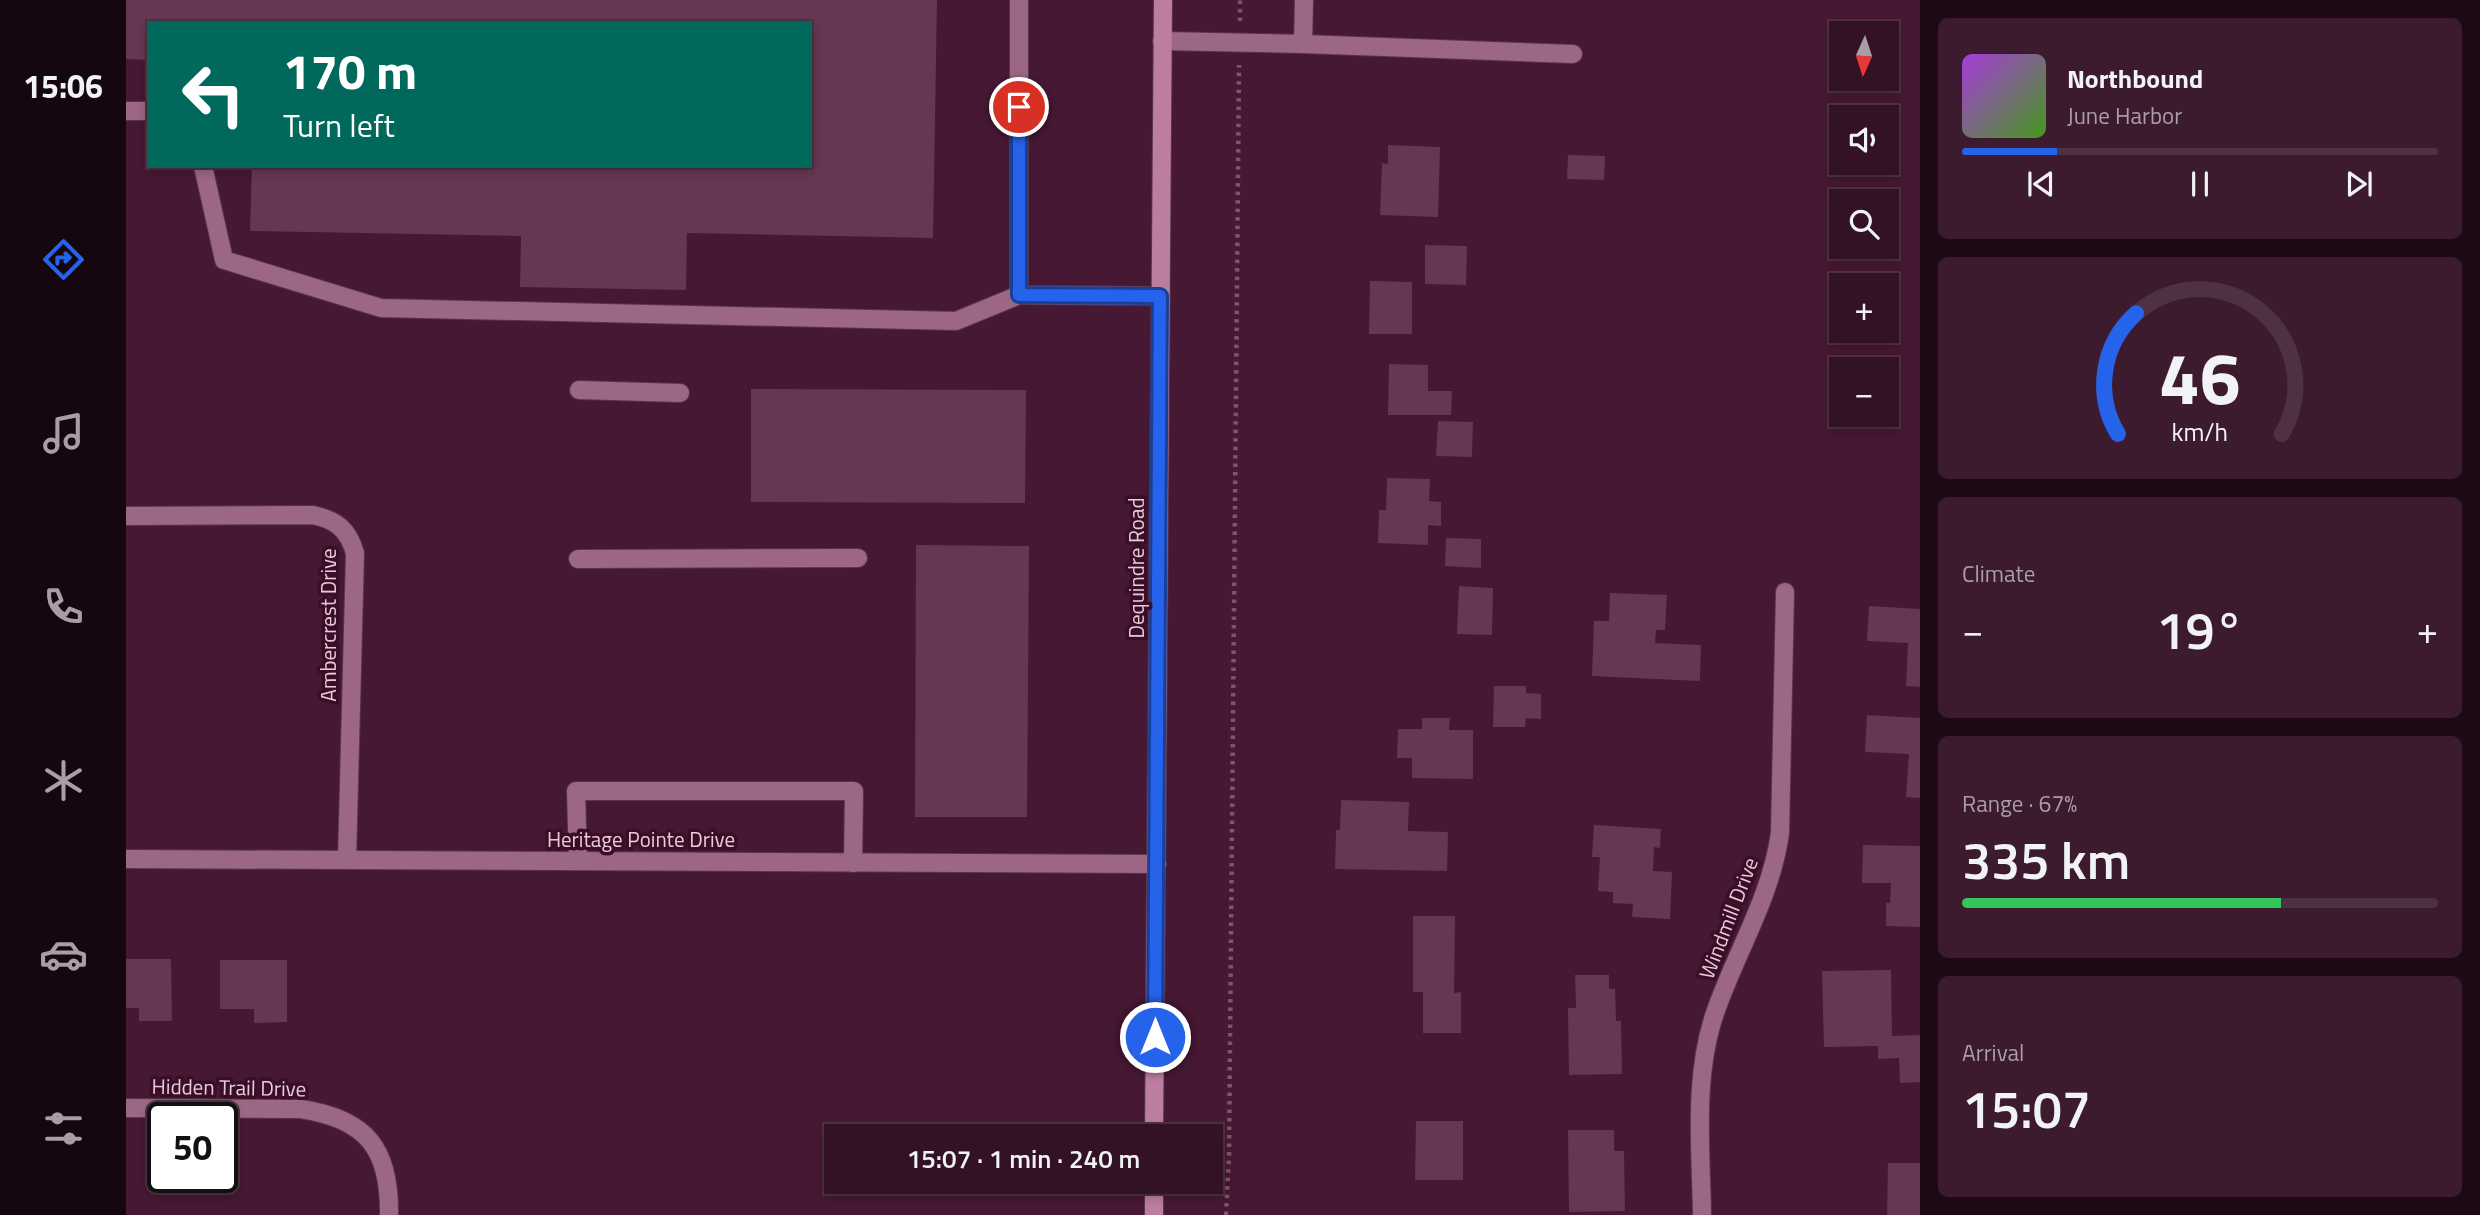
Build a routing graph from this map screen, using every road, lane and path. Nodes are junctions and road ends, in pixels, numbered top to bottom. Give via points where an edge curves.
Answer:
1 (1019, 0) edge
2 (1163, 0) edge
3 (1240, 0) edge
4 (1304, 0) edge
5 (1240, 15) dead end
6 (1163, 40) junction
7 (1303, 44) junction
8 (1573, 54) dead end
9 (1240, 70) dead end
10 (126, 111) edge
11 (147, 111) edge
12 (203, 168) edge
13 (1019, 295) junction
14 (1160, 296) junction
15 (579, 390) dead end
16 (680, 393) dead end
17 (126, 516) edge
18 (858, 558) dead end
19 (579, 559) dead end
20 (1785, 592) dead end
21 (126, 859) edge
22 (347, 860) junction
23 (578, 861) junction
24 (853, 863) junction
25 (1157, 864) junction
26 (126, 1108) edge
27 (1154, 1124) edge
28 (1154, 1194) edge
29 (389, 1215) edge
30 (1154, 1215) edge
31 (1226, 1215) edge
32 (1702, 1215) edge

1 - 13 street
2 - 6 main road, Dequindre Road
3 - 5 path
4 - 7 street
6 - 7 street
6 - 14 main road, Dequindre Road
7 - 8 street
9 - 31 path
10 - 11 street
12 - 13 street via 224,260 381,309 956,321
13 - 14 street
14 - 25 main road, Dequindre Road
15 - 16 street
17 - 22 street, Ambercrest Drive via 313,515 342,527 351,538 355,553
18 - 19 street
20 - 32 street, Windmill Drive via 1777,857 1706,1045
21 - 22 street, Heritage Pointe Drive
22 - 23 street, Heritage Pointe Drive
23 - 24 street, Heritage Pointe Drive
23 - 24 street via 576,791 842,791 854,792
24 - 25 street, Heritage Pointe Drive
25 - 27 main road, Dequindre Road
26 - 29 street, Hidden Trail Drive via 301,1109 349,1122 379,1153 386,1171
28 - 30 main road

